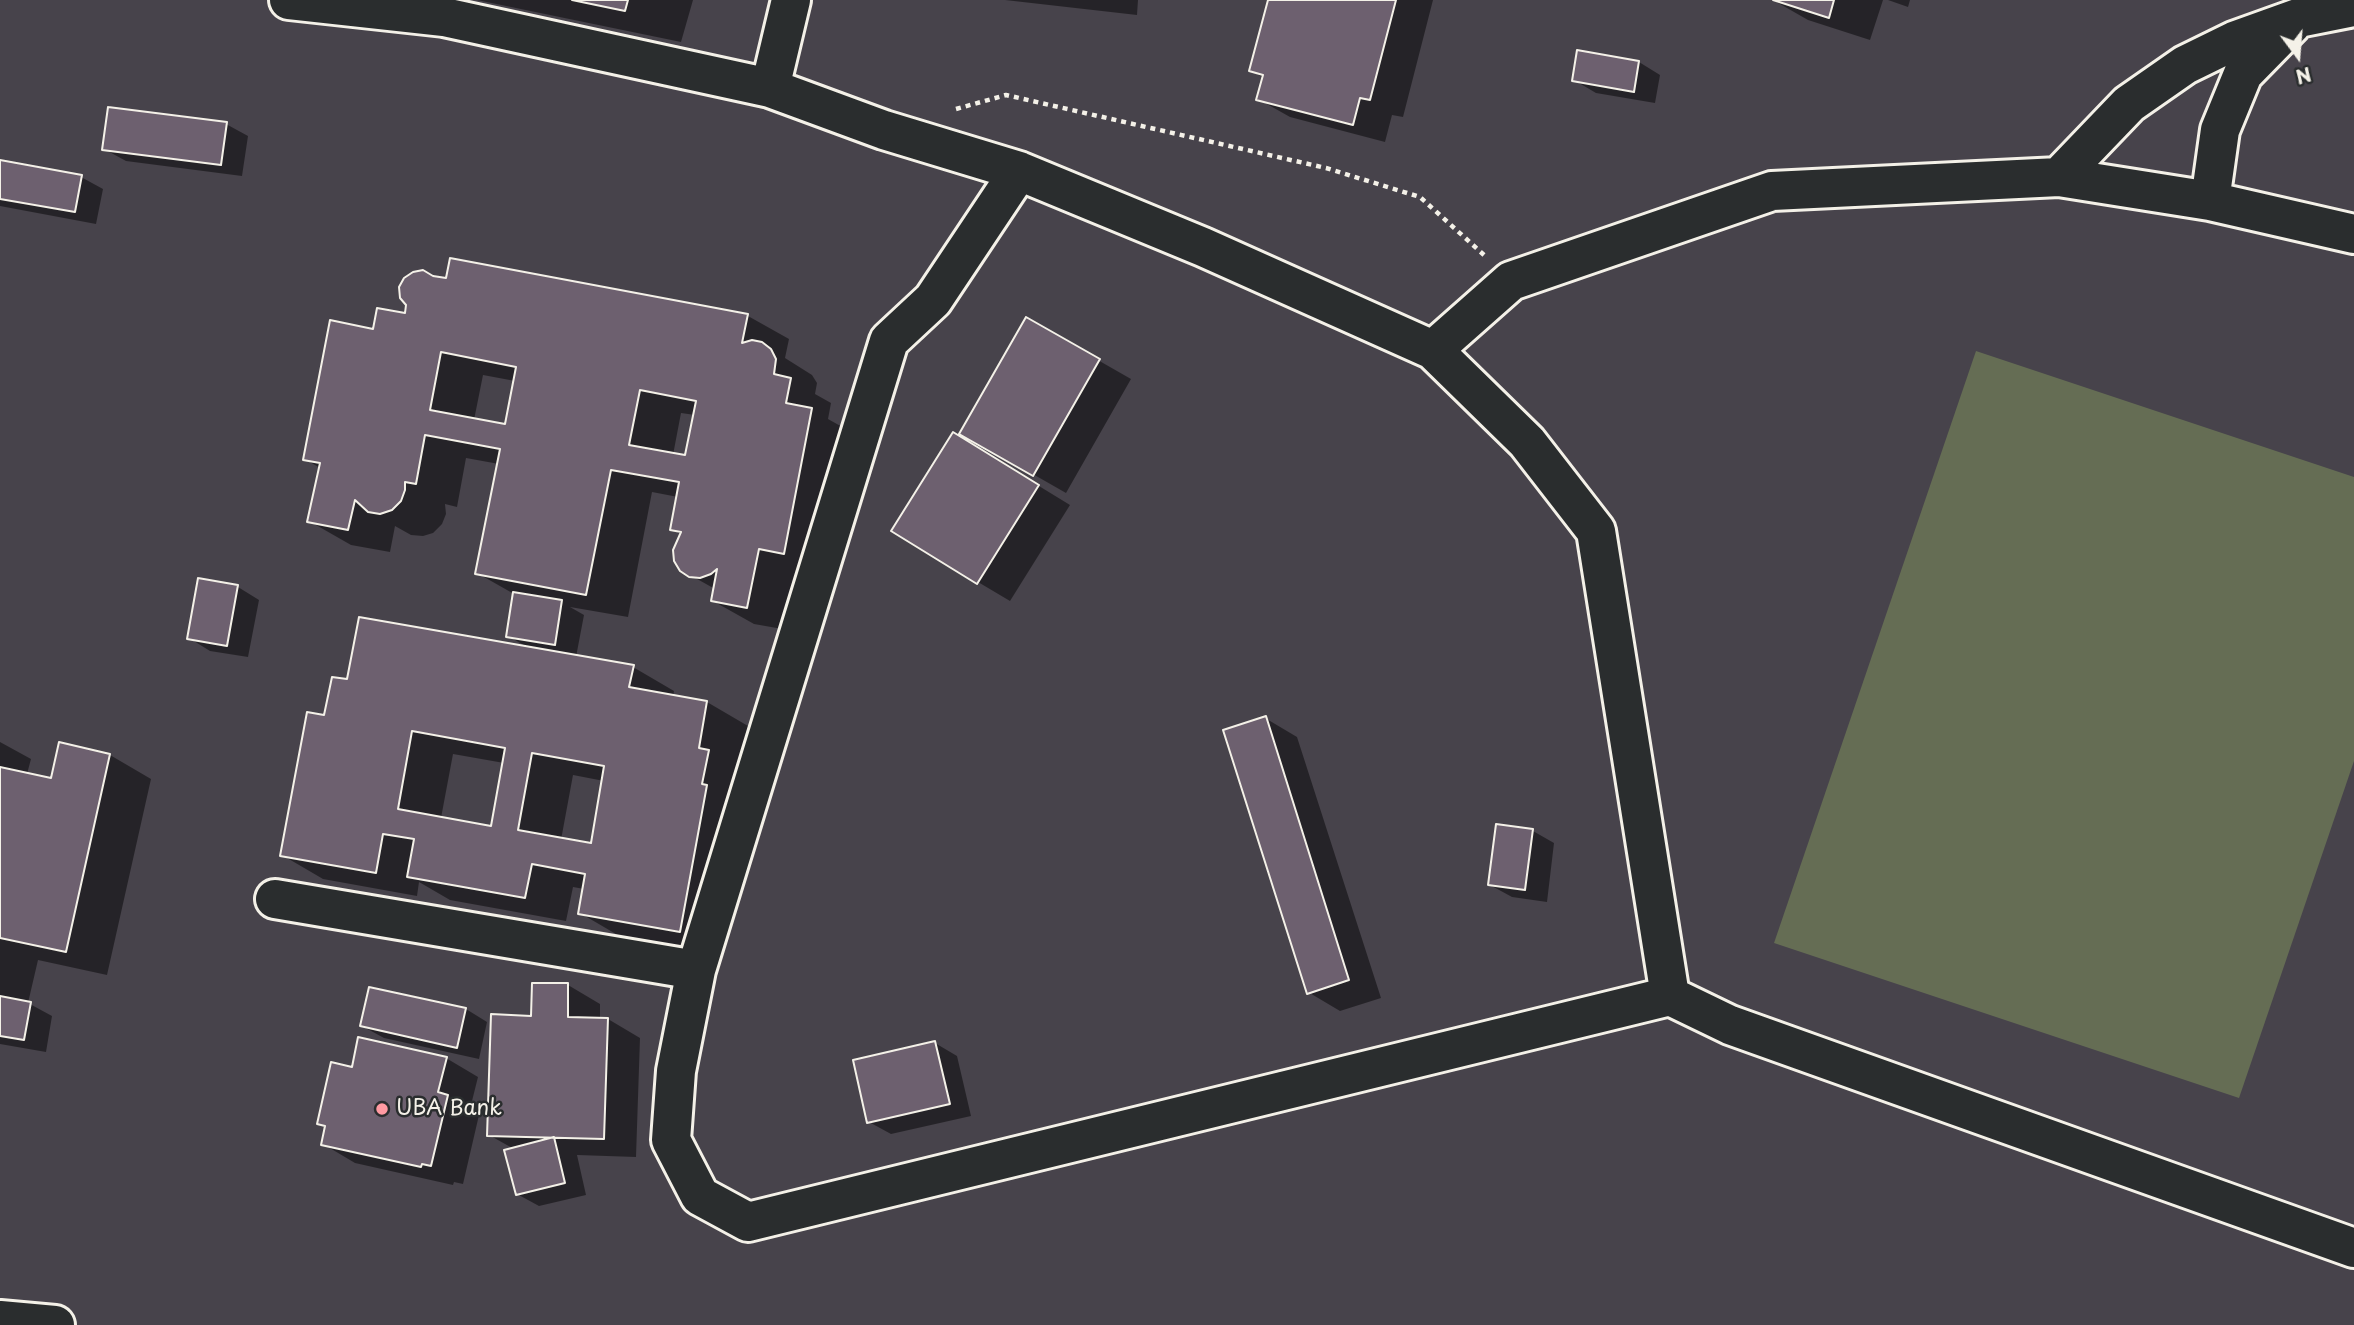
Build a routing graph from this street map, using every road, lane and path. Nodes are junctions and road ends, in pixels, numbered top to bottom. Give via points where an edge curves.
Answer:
1 (289, 0) edge
2 (791, 0) edge
3 (2354, 8) edge
4 (2298, 18) junction
5 (770, 88) junction
6 (945, 112) dead end
7 (1019, 171) junction
8 (2059, 177) junction
9 (2210, 201) junction
10 (2354, 234) edge
11 (1511, 281) junction
12 (1433, 350) junction
13 (275, 900) dead end
14 (695, 970) junction
15 (1670, 996) junction
16 (2354, 1248) edge
17 (0, 1321) edge
18 (55, 1325) edge

1 - 5 street via 444,17
2 - 5 street
3 - 4 street
4 - 8 street via 2185,65 2129,104
4 - 9 street via 2243,74 2220,130
5 - 7 street via 884,130
6 - 11 path via 1006,95 1326,168 1420,197
7 - 12 street
7 - 14 street via 933,300 890,341
8 - 9 street
8 - 11 street via 1772,191
9 - 10 street
11 - 12 street
12 - 15 street via 1527,442 1596,531
13 - 14 street
14 - 15 street via 676,1071 671,1140 700,1196 748,1222
15 - 16 street via 1730,1025
17 - 18 street

